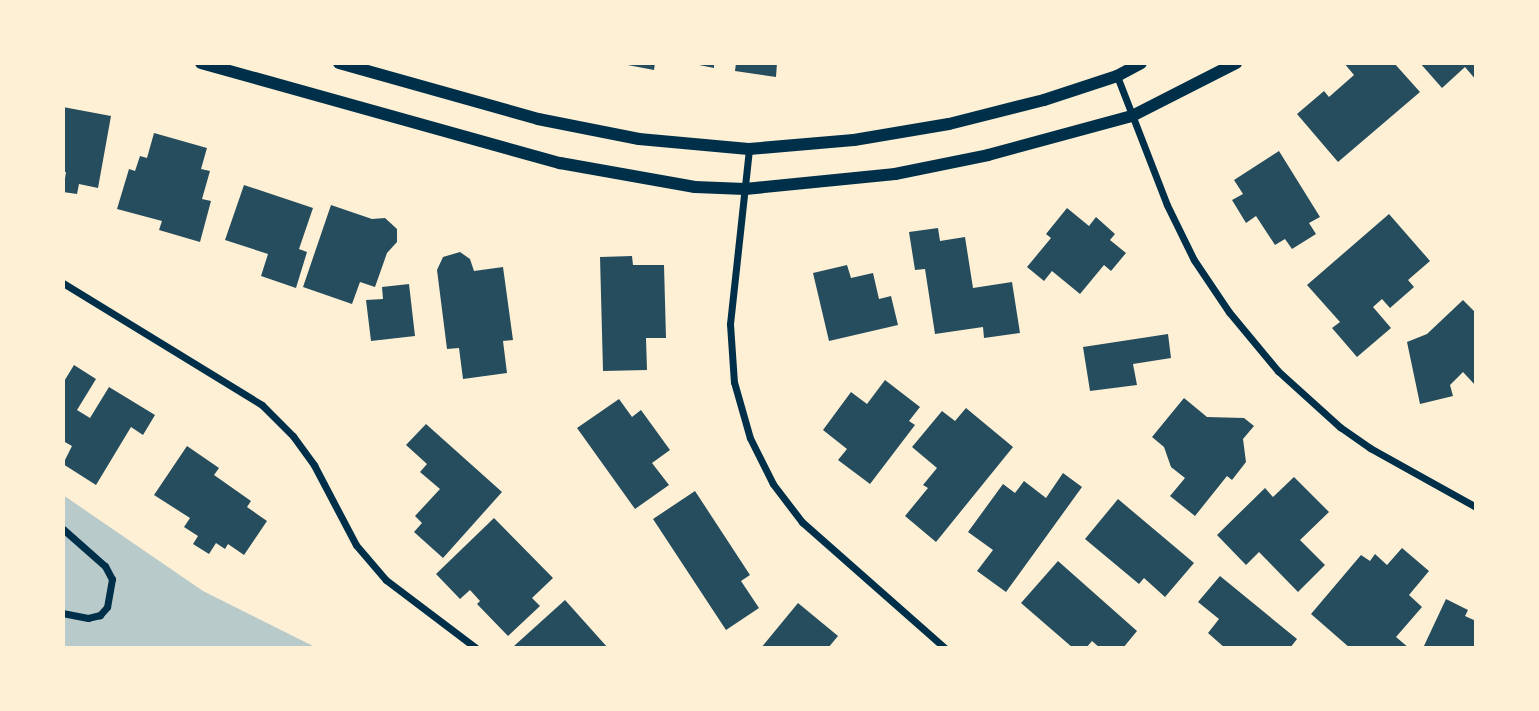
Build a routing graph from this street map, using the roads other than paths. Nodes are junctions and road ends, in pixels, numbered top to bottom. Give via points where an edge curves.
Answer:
1 (201, 63) edge
2 (339, 63) edge
3 (1141, 63) edge
4 (1236, 63) edge
5 (376, 68) edge
6 (1117, 76) junction
7 (1132, 116) junction
8 (749, 149) junction
9 (745, 189) junction
10 (63, 283) edge
11 (1476, 507) edge
12 (63, 528) edge
13 (63, 613) edge
14 (476, 648) edge
15 (945, 648) edge

1 - 9 street via 560,163 695,187
2 - 5 street
3 - 6 street
4 - 7 street
5 - 8 street via 538,118 639,139
6 - 7 street
6 - 8 street via 949,124 854,140
7 - 9 street via 988,155 895,174
7 - 11 street via 1194,260 1278,371 1370,448
8 - 9 street
9 - 15 street via 730,324 734,382 750,438 773,484 802,522
10 - 14 street via 261,405 314,465 356,545 386,580
12 - 13 street via 105,566 112,579 107,607 100,615 89,618

